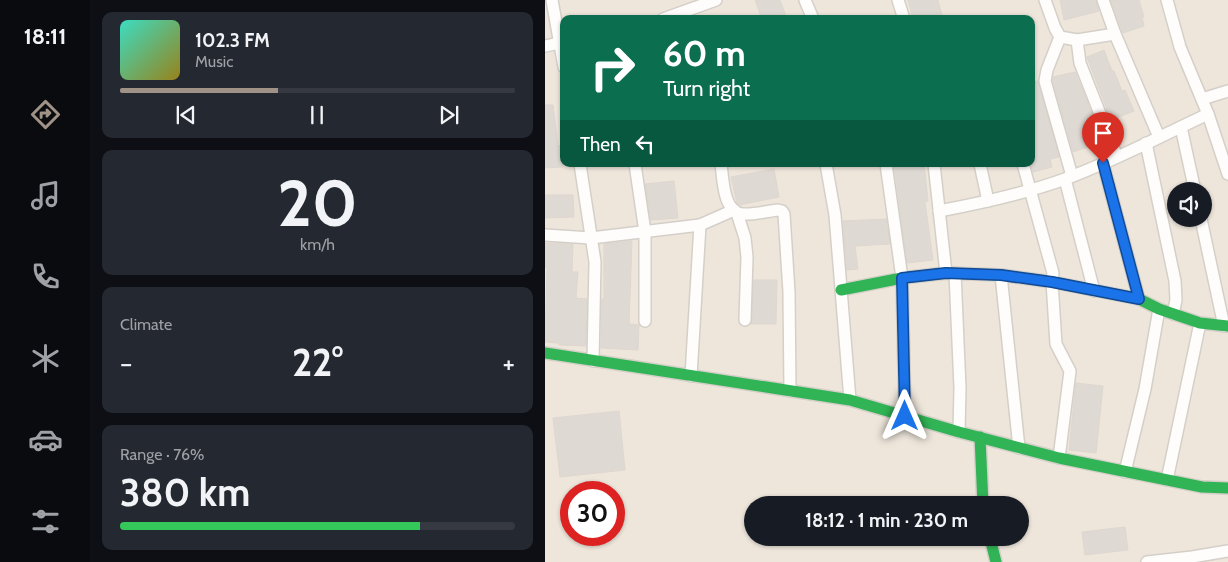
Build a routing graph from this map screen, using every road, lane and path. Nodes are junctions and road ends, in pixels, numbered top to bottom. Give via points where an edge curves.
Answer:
1 (552, 0) edge
2 (716, 0) edge
3 (805, 0) edge
4 (898, 0) edge
5 (1045, 0) edge
6 (1103, 0) edge
7 (1167, 0) edge
8 (674, 15) edge
9 (811, 15) edge
10 (903, 15) edge
11 (560, 34) edge
12 (1115, 34) junction
13 (1060, 37) junction
14 (1077, 40) junction
15 (560, 42) edge
16 (545, 46) edge
17 (1228, 91) edge
18 (1202, 99) junction
19 (1208, 114) junction
20 (1181, 126) junction
21 (1159, 137) junction
22 (1146, 143) junction
23 (1117, 157) junction
24 (1103, 163) junction
25 (580, 167) edge
26 (635, 167) edge
27 (721, 167) edge
28 (827, 167) edge
29 (886, 167) edge
30 (934, 167) edge
31 (981, 167) edge
32 (1024, 167) edge
33 (1228, 174) edge
34 (1069, 177) junction
35 (1193, 182) edge
36 (1030, 190) junction
37 (988, 202) junction
38 (736, 211) junction
39 (939, 211) junction
40 (701, 225) junction
41 (1203, 227) edge
42 (645, 232) junction
43 (545, 234) edge
44 (591, 238) junction
45 (950, 273) junction
46 (1001, 275) junction
47 (902, 278) junction
48 (1052, 282) junction
49 (841, 290) junction
50 (1094, 291) junction
51 (1139, 299) junction
52 (1159, 309) junction
53 (1173, 314) junction
54 (745, 320) dead end
55 (645, 321) dead end
56 (1200, 323) junction
57 (1226, 326) edge
58 (545, 354) edge
59 (593, 361) junction
60 (691, 376) junction
61 (789, 391) junction
62 (850, 400) junction
63 (905, 416) junction
64 (959, 432) junction
65 (980, 437) junction
66 (1019, 448) junction
67 (1059, 458) junction
68 (1125, 472) junction
69 (1167, 480) junction
70 (1228, 488) edge
71 (983, 496) edge
72 (992, 546) edge
73 (1228, 551) edge
74 (1192, 560) edge
75 (996, 562) edge
76 (1147, 562) edge

1 - 11 street
2 - 8 street
3 - 9 street
4 - 10 street
5 - 13 street
6 - 12 street
7 - 18 street via 1180,48
12 - 14 street
12 - 21 street
13 - 14 street
13 - 34 street via 1045,81
14 - 23 street via 1080,64
15 - 16 street
17 - 18 street
18 - 19 street
19 - 20 street
19 - 33 street
20 - 21 street
20 - 35 street
21 - 22 street
22 - 23 street
22 - 53 street via 1175,281
23 - 24 street
24 - 34 street
24 - 51 street
25 - 44 street
26 - 42 street
27 - 38 street via 726,198
28 - 49 street via 835,215
29 - 47 street
30 - 39 street
31 - 37 street
32 - 36 street
34 - 36 street
34 - 50 street
36 - 37 street
36 - 48 street via 1053,273
37 - 39 street
38 - 40 street
38 - 54 street via 747,257
38 - 61 street via 741,214 778,210 784,214 789,292
39 - 45 street
40 - 42 street
40 - 60 street
41 - 57 street
42 - 44 street
42 - 55 street
43 - 44 street
44 - 59 street via 595,262
45 - 46 street
45 - 47 street
45 - 64 street via 960,388
46 - 48 street
46 - 66 street
47 - 49 street
47 - 63 street
48 - 50 street
48 - 67 street via 1056,344 1070,371
49 - 62 street
50 - 51 street
51 - 52 street
52 - 53 street
52 - 68 street via 1145,389
53 - 56 street
56 - 57 street
56 - 69 street
58 - 59 street
59 - 60 street
60 - 61 street
61 - 62 street
62 - 63 street
63 - 64 street
64 - 65 street
65 - 66 street
65 - 71 street
66 - 67 street
67 - 68 street
68 - 69 street
69 - 70 street
72 - 75 street
73 - 74 street
74 - 76 street

